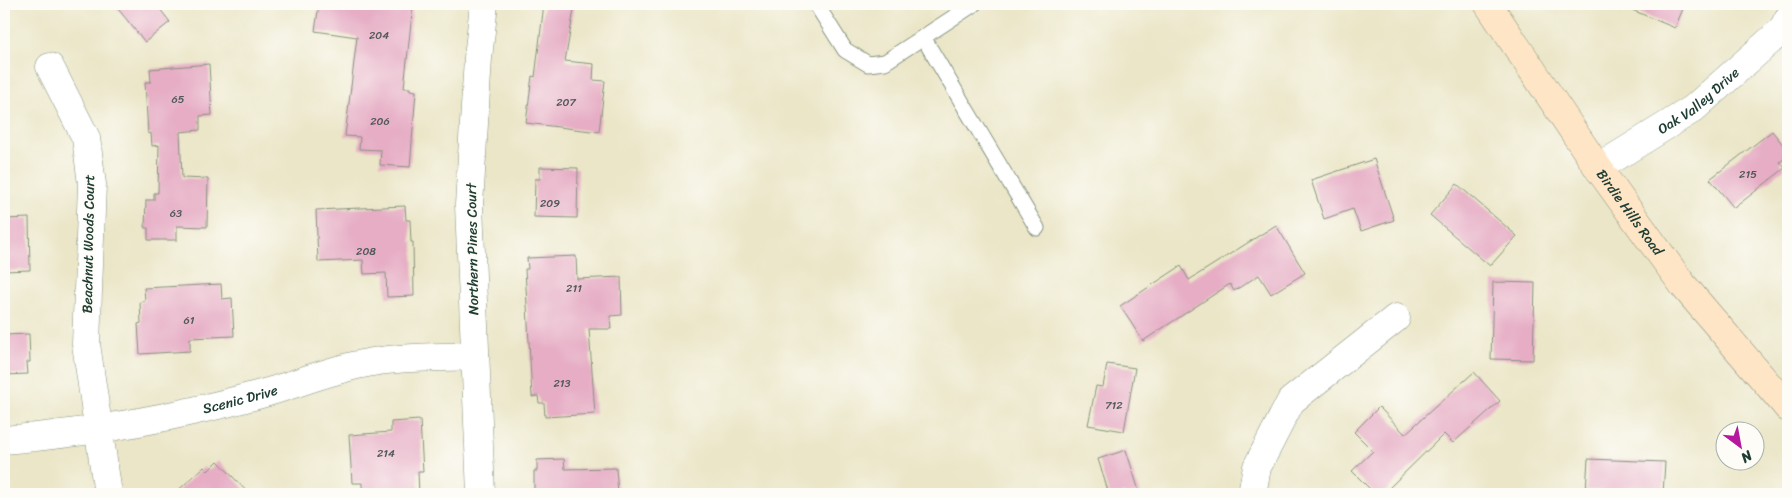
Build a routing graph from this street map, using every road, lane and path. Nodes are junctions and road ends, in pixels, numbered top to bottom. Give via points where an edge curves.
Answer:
1 (484, 4) edge
2 (816, 4) edge
3 (974, 4) edge
4 (1488, 4) edge
5 (1788, 19) edge
6 (923, 37) junction
7 (50, 67) dead end
8 (1598, 168) junction
9 (1038, 228) dead end
10 (1396, 318) dead end
11 (475, 356) junction
12 (1788, 408) edge
13 (98, 429) junction
14 (4, 440) edge
15 (108, 494) edge
16 (481, 494) edge
17 (1252, 494) edge

1 - 11 street, Northern Pines Court via 469,205
2 - 6 lane via 845,50 868,64 886,62
3 - 6 lane
4 - 8 main road, Birdie Hills Road
5 - 8 street, Oak Valley Drive via 1782,30 1693,109
6 - 9 lane
7 - 13 street, Beachnut Woods Court via 86,138 92,184 86,344
8 - 12 main road, Birdie Hills Road via 1682,285
10 - 17 street via 1291,400 1257,467
11 - 13 street, Scenic Drive via 363,363 169,418
11 - 16 street, Northern Pines Court
13 - 14 street, Scenic Drive
13 - 15 street, Beachnut Woods Court

